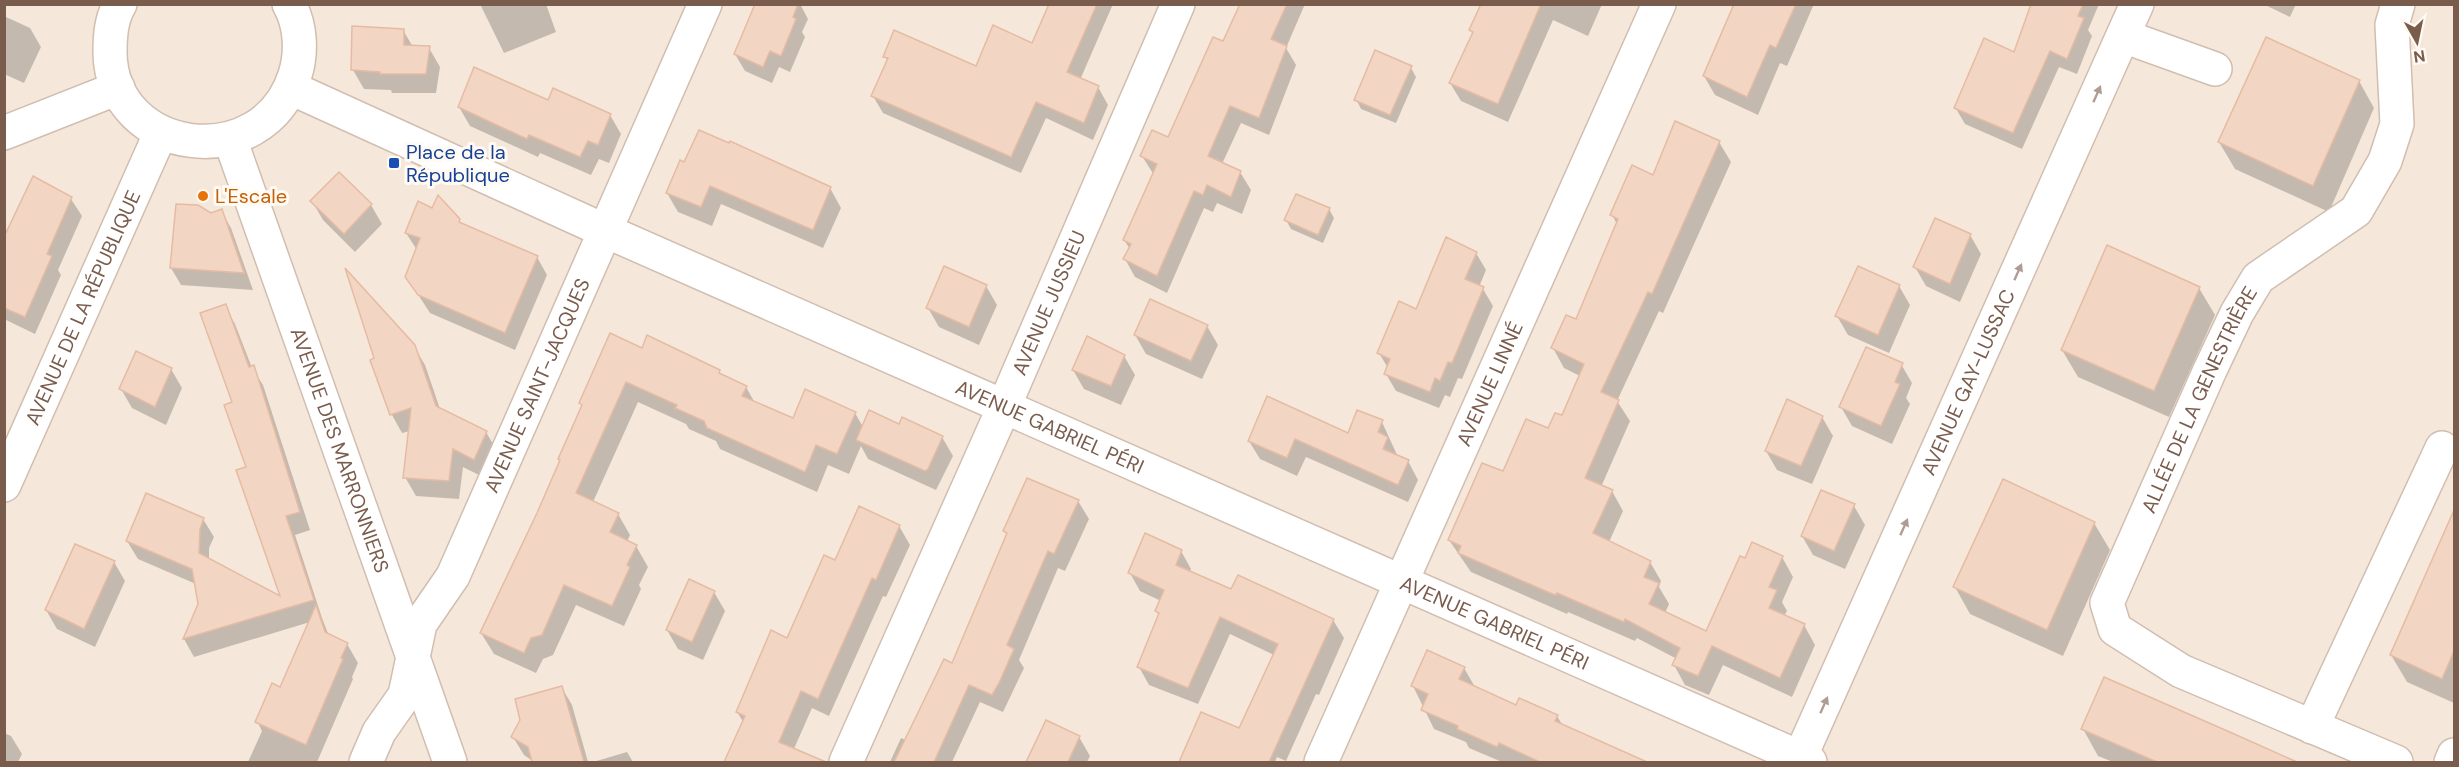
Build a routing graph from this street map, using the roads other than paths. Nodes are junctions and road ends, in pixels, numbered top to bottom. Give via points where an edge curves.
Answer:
1 (705, 4) edge
2 (1178, 4) edge
3 (1659, 4) edge
4 (2137, 4) edge
5 (2398, 4) edge
6 (296, 6) edge
7 (113, 7) edge
8 (2123, 36) junction
9 (2215, 69) dead end
10 (118, 88) junction
11 (291, 88) junction
12 (161, 132) junction
13 (4, 133) edge
14 (230, 139) junction
15 (606, 230) junction
16 (1002, 405) junction
17 (2442, 448) dead end
18 (4, 485) edge
19 (1402, 582) junction
20 (412, 659) junction
21 (2312, 727) junction
22 (2454, 754) edge
23 (1803, 761) edge
24 (366, 762) edge
25 (450, 762) edge
26 (846, 762) edge
27 (1321, 762) edge
28 (2396, 762) edge
29 (2451, 762) edge

1 - 15 street, AVENUE SAINT-JACQUES
2 - 16 street, AVENUE JUSSIEU
3 - 19 street, AVENUE LINNÉ
4 - 8 street, AVENUE GAY-LUSSAC
5 - 21 street, ALLÉE DE LA GENESTRIÈRE via 2392,25 2397,124 2385,160 2356,210 2258,278 2210,370 2107,603 2115,629 2181,671
6 - 11 street via 299,63
7 - 10 street via 110,63
8 - 9 street
23 -> 8 street, AVENUE GAY-LUSSAC
10 - 12 street via 131,108
10 - 13 street
11 - 14 street via 277,110 258,127
11 - 15 street, AVENUE GABRIEL PÉRI
12 - 14 street via 191,142
12 - 18 street, AVENUE DE LA RÉPUBLIQUE
14 - 20 street, AVENUE DES MARRONNIERS
15 - 16 street, AVENUE GABRIEL PÉRI
15 - 20 street, AVENUE SAINT-JACQUES via 453,576 420,624
16 - 19 street, AVENUE GABRIEL PÉRI
16 - 26 street, AVENUE JUSSIEU
17 - 21 street
19 - 23 street, AVENUE GABRIEL PÉRI
19 - 27 street, AVENUE LINNÉ
20 - 24 street, AVENUE SAINT-JACQUES via 405,695
20 - 25 street, AVENUE DES MARRONNIERS
21 - 28 street, ALLÉE DE LA GENESTRIÈRE
22 - 29 street

